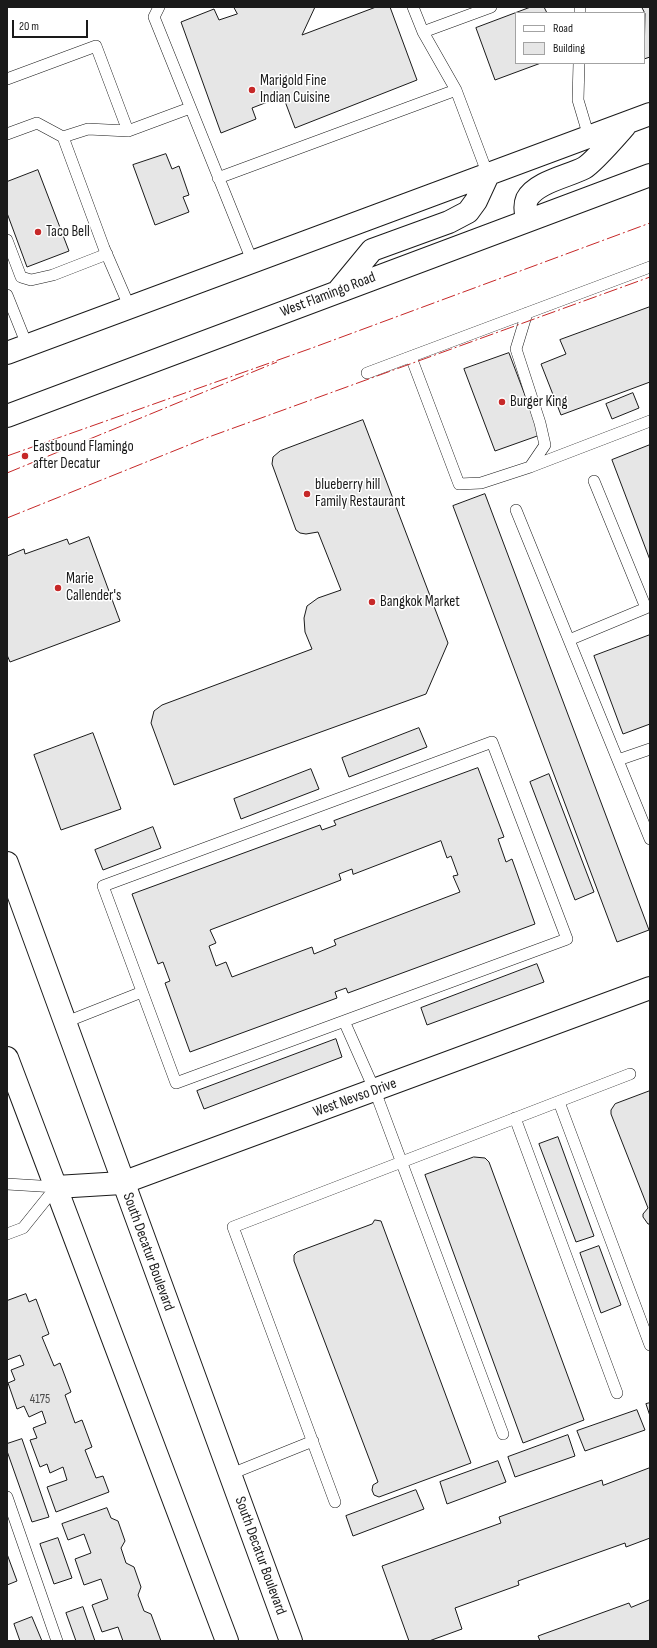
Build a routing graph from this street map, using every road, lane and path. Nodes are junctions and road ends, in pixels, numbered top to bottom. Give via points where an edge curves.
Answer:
1 (413, 7) edge
2 (491, 7) edge
3 (155, 10) edge
4 (424, 32) junction
5 (578, 64) edge
6 (7, 79) edge
7 (456, 90) junction
8 (190, 108) junction
9 (650, 114) edge
10 (629, 122) junction
11 (128, 131) junction
12 (7, 134) edge
13 (63, 137) junction
14 (589, 137) junction
15 (488, 175) junction
16 (650, 175) edge
17 (218, 178) junction
18 (527, 220) junction
19 (7, 240) edge
20 (107, 254) junction
21 (252, 263) junction
22 (650, 267) edge
23 (338, 291) junction
24 (7, 295) edge
25 (130, 308) junction
26 (527, 313) junction
27 (27, 345) junction
28 (7, 353) edge
29 (411, 357) junction
30 (367, 373) dead end
31 (7, 416) edge
32 (650, 421) edge
33 (530, 467) junction
34 (594, 482) dead end
35 (516, 510) dead end
36 (569, 640) junction
37 (650, 749) edge
38 (618, 760) junction
39 (650, 838) edge
40 (7, 864) edge
41 (650, 988) edge
42 (142, 992) junction
43 (344, 1021) junction
44 (66, 1022) junction
45 (7, 1058) edge
46 (630, 1074) dead end
47 (375, 1091) junction
48 (558, 1102) junction
49 (515, 1118) junction
50 (401, 1161) junction
51 (122, 1183) junction
52 (7, 1184) edge
53 (56, 1187) junction
54 (7, 1234) edge
55 (650, 1345) edge
56 (617, 1393) dead end
57 (503, 1434) dead end
58 (313, 1441) junction
59 (230, 1474) junction
60 (7, 1497) edge
61 (335, 1502) dead end
62 (57, 1641) edge
63 (227, 1641) edge
64 (291, 1641) edge

1 - 4 lane
2 - 4 lane
3 - 8 lane
4 - 7 lane
5 - 14 lane via 578,100
6 - 11 lane via 96,46
7 - 15 lane
7 - 17 lane
8 - 11 lane
8 - 17 lane
9 - 10 main road
10 - 14 main road
10 - 18 main road via 585,168 538,189 528,198 525,208
11 - 13 lane via 88,129
12 - 13 lane via 37,123
13 - 20 lane
14 - 15 main road
15 - 21 main road
15 - 23 main road via 468,212 449,222 372,250
16 - 18 main road, West Flamingo Road
17 - 21 lane
18 - 23 main road, West Flamingo Road
19 - 20 lane via 21,277 31,280 52,275
20 - 25 lane
21 - 25 main road
22 - 26 lane
23 - 31 main road, West Flamingo Road
24 - 27 lane
25 - 27 main road
26 - 29 lane
26 - 33 lane via 516,349 545,445
27 - 28 main road
29 - 30 lane
29 - 33 lane via 459,484 481,483
32 - 33 lane
34 - 36 lane via 646,608
35 - 36 lane
36 - 38 lane
37 - 38 lane
38 - 39 lane
40 - 44 main road, South Decatur Boulevard
41 - 47 main road, West Nevso Drive
42 - 43 lane via 176,1083
42 - 43 lane via 103,886 492,742 567,939
42 - 44 lane
43 - 47 lane
44 - 51 main road, South Decatur Boulevard
45 - 53 main road
46 - 48 lane
47 - 50 lane
47 - 51 main road, West Nevso Drive
48 - 49 lane
48 - 55 lane
49 - 50 lane
49 - 56 lane
50 - 57 lane
50 - 58 lane via 233,1227
51 - 53 main road, West Nevso Drive
51 - 59 main road, South Decatur Boulevard
52 - 53 lane
53 - 54 lane via 23,1228
53 - 63 main road
58 - 59 lane
58 - 61 lane
59 - 64 main road, South Decatur Boulevard
60 - 62 lane

